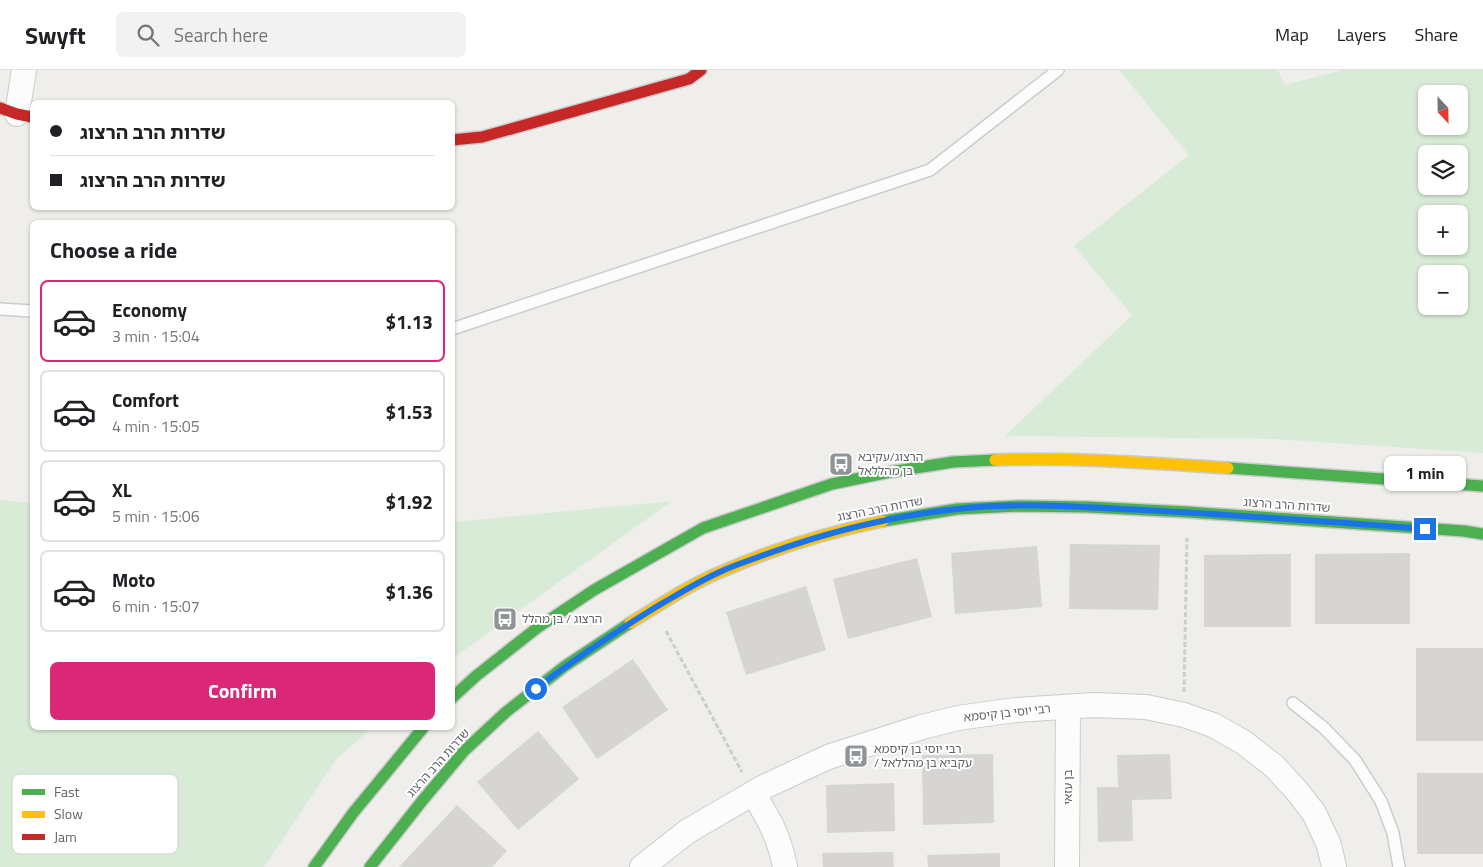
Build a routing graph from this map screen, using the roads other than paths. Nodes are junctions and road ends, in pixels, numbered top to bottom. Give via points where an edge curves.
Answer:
1 (24, 70) edge
2 (701, 70) edge
3 (1058, 70) edge
4 (17, 113) edge
5 (455, 140) edge
6 (0, 309) edge
7 (30, 311) edge
8 (455, 328) edge
9 (1483, 486) edge
10 (1483, 534) edge
11 (455, 695) edge
12 (1293, 704) dead end
13 (1068, 707) junction
14 (421, 730) edge
15 (753, 793) junction
16 (314, 867) edge
17 (370, 867) edge
18 (642, 867) edge
19 (785, 867) edge
20 (1067, 867) edge
21 (1334, 867) edge
22 (1399, 867) edge

1 - 4 street
2 - 5 main road via 689,79 510,130
3 - 8 lane via 930,170
6 - 7 lane
9 - 11 main road via 1089,460 952,462 890,472 832,484 703,528 594,590 537,628
10 - 17 main road, שדרות הרב הרצוג via 1187,512 1020,506 957,509 844,529 722,571 619,629 565,666 506,712 464,751
12 - 22 lane via 1324,728 1356,760 1381,801
13 - 15 street, רבי יוסי בן קיסמא via 1015,710 922,727 828,756
13 - 20 street, בן עזאי
13 - 21 street, רבי יוסי בן קיסמא via 1146,707 1213,725 1243,742 1274,766 1314,813 1329,845
14 - 16 main road via 385,772
15 - 18 street, רבי יוסי בן קיסמא via 688,831
15 - 19 street via 774,829

